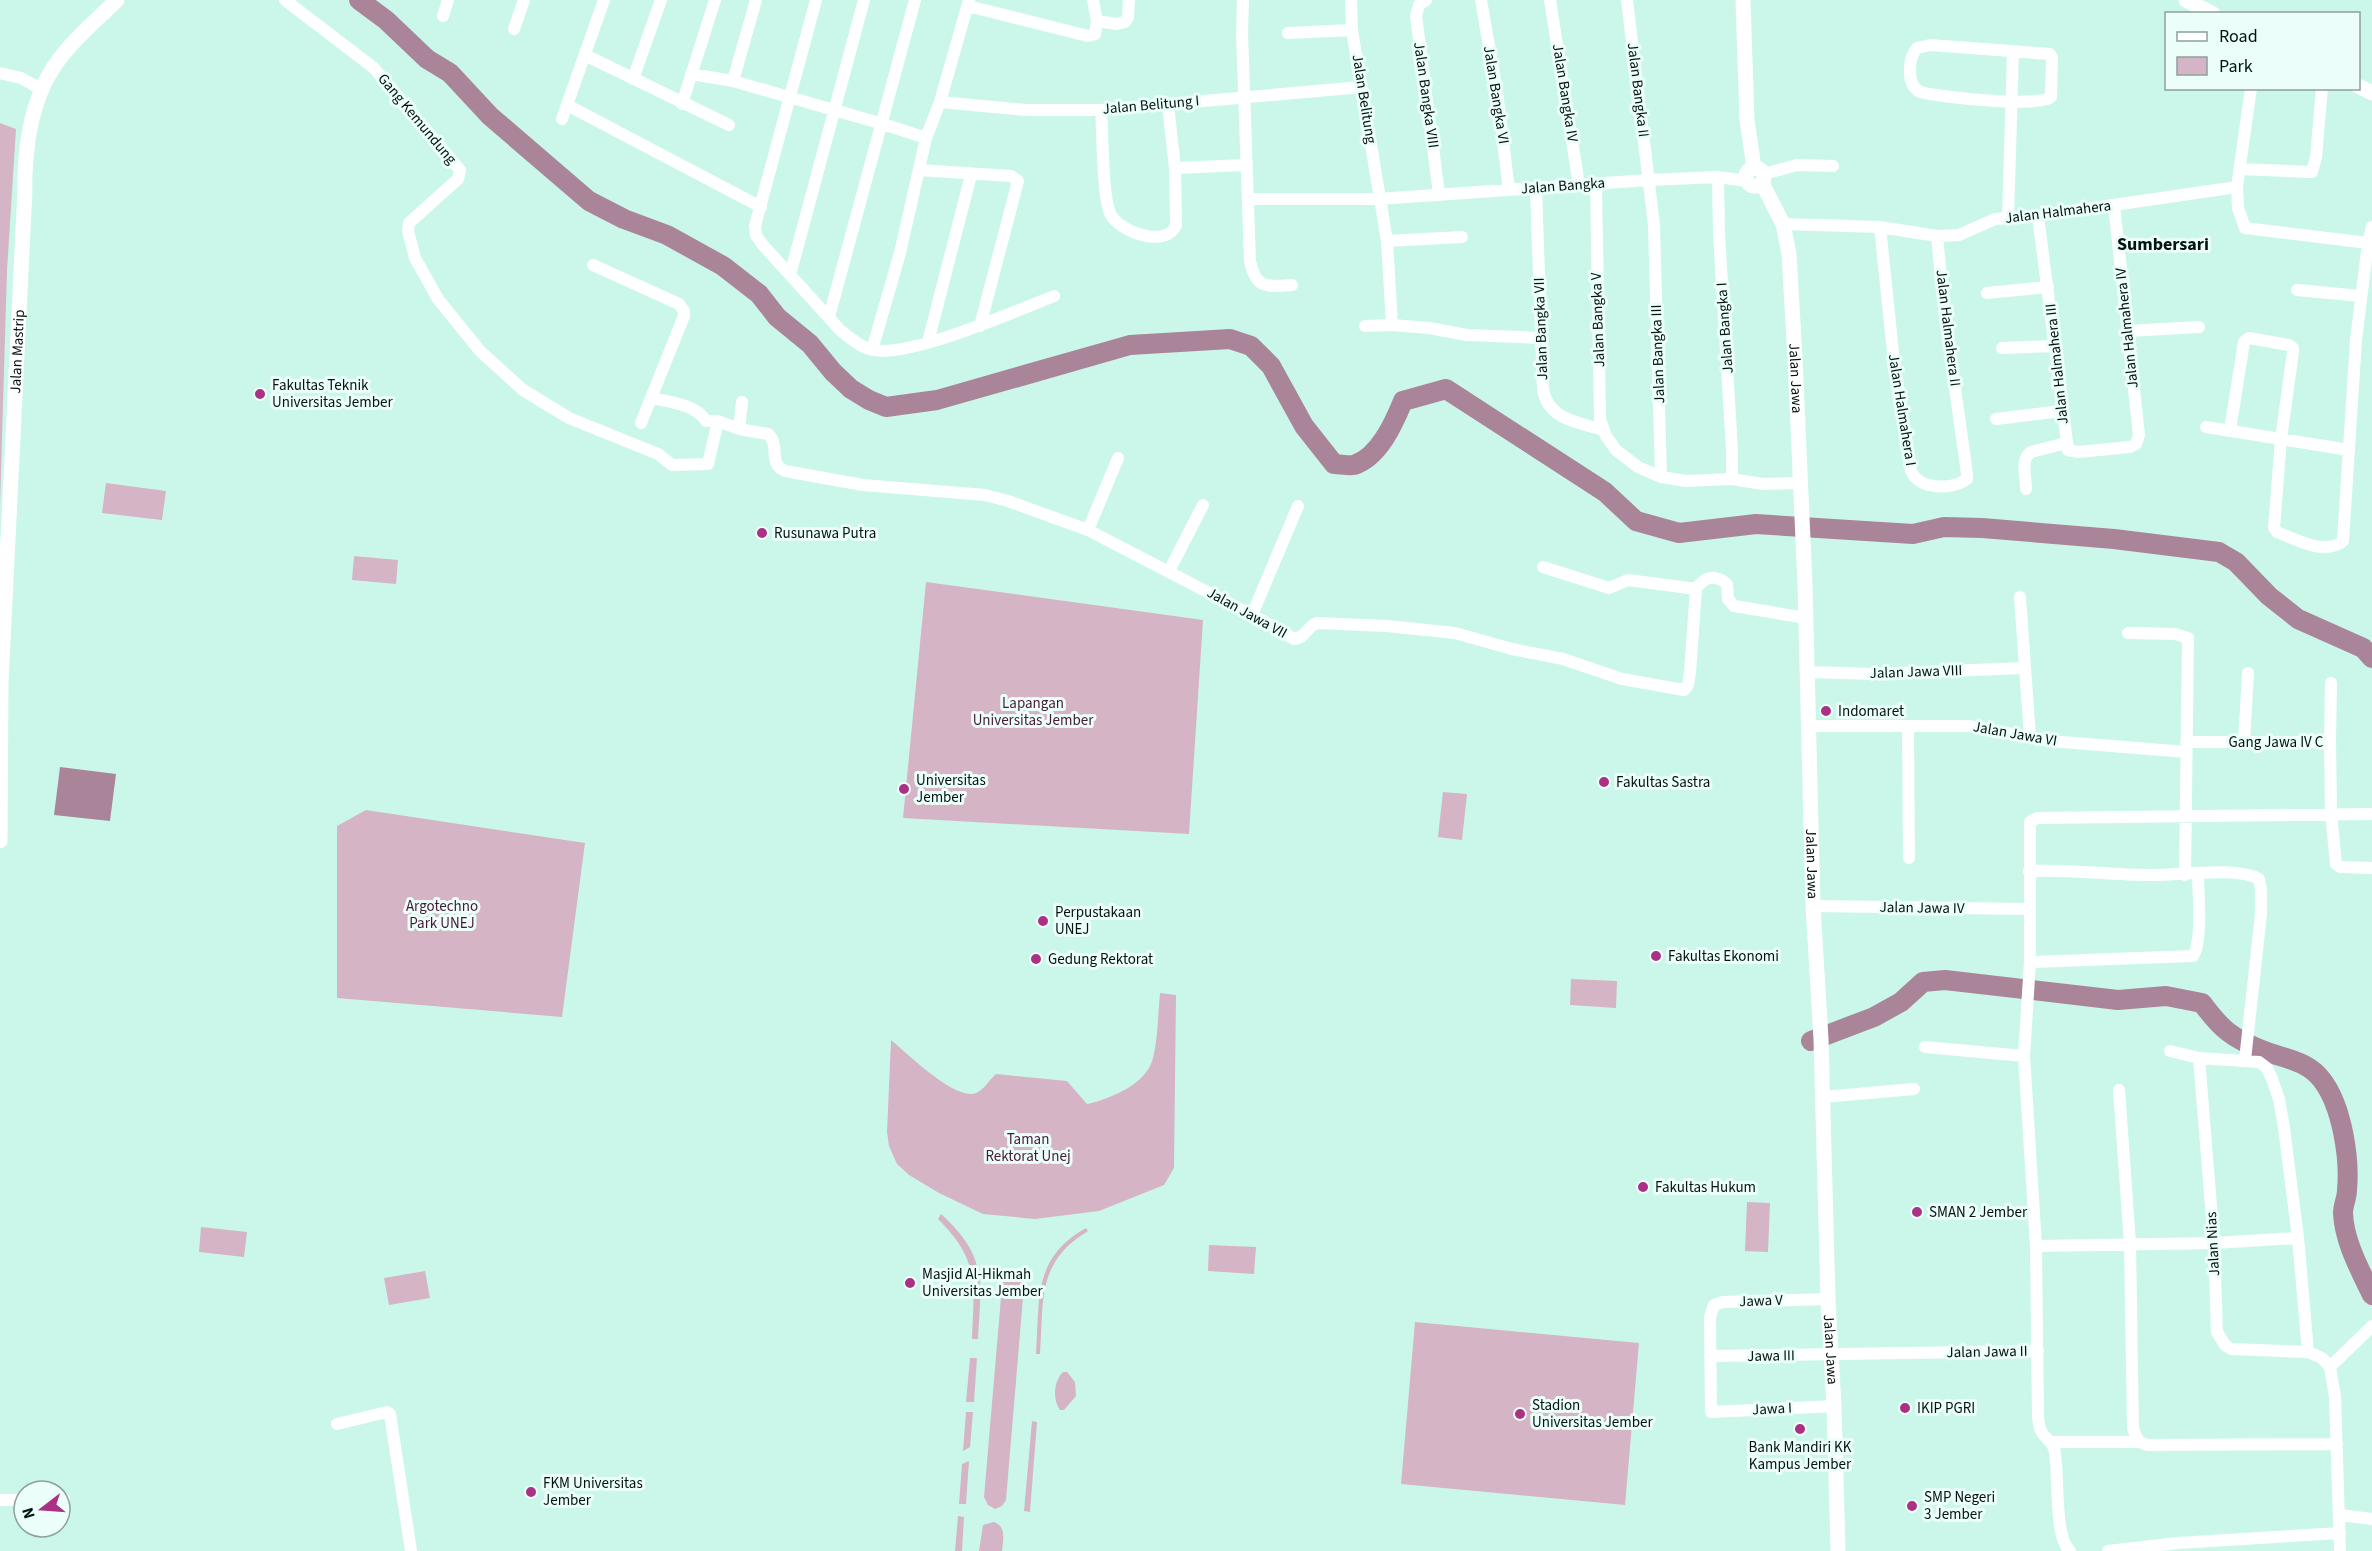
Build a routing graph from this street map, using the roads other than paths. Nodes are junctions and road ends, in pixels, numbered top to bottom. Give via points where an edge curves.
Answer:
1 (117, 0) edge
2 (285, 0) edge
3 (448, 0) edge
4 (524, 0) edge
5 (604, 0) edge
6 (661, 0) edge
7 (715, 0) edge
8 (756, 0) edge
9 (816, 0) edge
10 (864, 0) edge
11 (915, 0) edge
12 (1093, 0) edge
13 (1129, 0) edge
14 (1243, 0) edge
15 (1351, 0) edge
16 (1426, 0) edge
17 (1481, 0) edge
18 (1550, 0) edge
19 (1627, 0) edge
20 (1743, 0) edge
21 (2186, 0) edge
22 (968, 3) edge
23 (2209, 12) edge
24 (443, 16) dead end
25 (1097, 21) junction
26 (514, 28) dead end
27 (1352, 30) junction
28 (1288, 33) dead end
29 (2013, 51) junction
30 (585, 55) junction
31 (0, 73) edge
32 (691, 74) junction
33 (633, 79) junction
34 (733, 81) junction
35 (1362, 87) junction
36 (40, 89) junction
37 (2251, 90) edge
38 (2322, 90) edge
39 (1245, 96) junction
40 (789, 97) junction
41 (940, 102) junction
42 (2012, 102) junction
43 (682, 104) junction
44 (567, 105) junction
45 (1168, 105) junction
46 (836, 110) junction
47 (1101, 110) junction
48 (562, 119) dead end
49 (883, 124) junction
50 (729, 125) dead end
51 (926, 138) junction
52 (1246, 165) junction
53 (1833, 166) dead end
54 (1175, 168) junction
55 (2240, 169) junction
56 (919, 170) junction
57 (971, 175) junction
58 (1757, 176) junction
59 (1718, 177) junction
60 (1648, 180) junction
61 (1596, 184) junction
62 (1579, 185) junction
63 (2237, 187) junction
64 (1536, 189) junction
65 (1509, 190) junction
66 (1439, 194) junction
67 (1249, 198) junction
68 (1379, 199) junction
69 (2114, 205) junction
70 (761, 207) junction
71 (2038, 216) junction
72 (2008, 219) junction
73 (1783, 224) junction
74 (2372, 227) edge
75 (1880, 228) junction
76 (1937, 236) junction
77 (1462, 237) dead end
78 (1387, 241) junction
79 (2368, 243) junction
80 (593, 265) dead end
81 (790, 275) junction
82 (1292, 285) dead end
83 (2048, 287) junction
84 (2297, 290) dead end
85 (1987, 293) dead end
86 (1054, 296) dead end
87 (2361, 296) junction
88 (829, 317) junction
89 (1392, 325) junction
90 (980, 326) junction
91 (1365, 326) dead end
92 (2199, 327) dead end
93 (2128, 331) junction
94 (1542, 338) junction
95 (928, 342) junction
96 (2055, 346) junction
97 (2002, 348) dead end
98 (872, 350) junction
99 (651, 398) junction
100 (742, 402) dead end
101 (2062, 411) junction
102 (1996, 419) dead end
103 (718, 421) junction
104 (1960, 421) joint
105 (641, 423) dead end
106 (2206, 427) dead end
107 (739, 429) junction
108 (1603, 430) junction
109 (2229, 430) junction
110 (2281, 439) junction
111 (2066, 443) junction
112 (2130, 447) joint
113 (2349, 450) junction
114 (1118, 459) dead end
115 (1661, 477) junction
116 (1732, 479) junction
117 (1800, 489) junction
118 (2026, 489) dead end
119 (1203, 505) dead end
120 (1298, 506) dead end
121 (1088, 530) junction
122 (1543, 567) dead end
123 (1168, 571) junction
124 (1696, 589) junction
125 (2020, 597) dead end
126 (1252, 615) junction
127 (1806, 618) junction
128 (2128, 633) dead end
129 (2024, 668) junction
130 (1808, 672) junction
131 (2248, 673) dead end
132 (2331, 682) dead end
133 (1809, 726) junction
134 (1908, 726) junction
135 (2030, 736) junction
136 (2330, 740) junction
137 (2244, 742) junction
138 (2186, 747) junction
139 (0, 770) edge
140 (2331, 813) junction
141 (2372, 814) edge
142 (2185, 816) junction
143 (0, 841) edge
144 (1909, 858) dead end
145 (2372, 868) edge
146 (2029, 871) junction
147 (2198, 874) junction
148 (2185, 875) junction
149 (1813, 906) junction
150 (2030, 909) junction
151 (2030, 962) junction
152 (1925, 1047) dead end
153 (2170, 1052) dead end
154 (2246, 1055) junction
155 (2024, 1056) junction
156 (2199, 1058) junction
157 (1914, 1089) dead end
158 (2119, 1090) dead end
159 (1823, 1097) junction
160 (2298, 1238) junction
161 (2214, 1243) junction
162 (2130, 1244) junction
163 (2036, 1246) junction
164 (1828, 1299) junction
165 (2372, 1326) edge
166 (2038, 1351) junction
167 (2308, 1352) junction
168 (1831, 1355) junction
169 (1710, 1356) junction
170 (2330, 1367) junction
171 (1834, 1406) junction
172 (337, 1424) dead end
173 (2051, 1442) junction
174 (2140, 1442) junction
175 (2337, 1444) junction
176 (2340, 1515) junction
177 (2372, 1519) edge
178 (2340, 1533) junction
179 (411, 1551) edge
180 (1838, 1551) edge
181 (2070, 1551) edge
182 (2108, 1551) edge
183 (2340, 1551) edge

1 - 36 main road, Jalan Mastrip via 71,44
2 - 103 street, Gang Kemundung via 374,68 460,170 458,178 409,223 408,231 415,258 438,299 474,344 522,390 547,406 658,454 672,465 708,464
3 - 24 street
4 - 26 street
5 - 30 street
6 - 33 street
7 - 32 street
8 - 34 street
9 - 40 street
10 - 46 street
11 - 49 street
12 - 25 street
13 - 25 street via 1125,22
14 - 39 street
15 - 27 street, Jalan Belitung
16 - 66 street, Jalan Bangka VIII via 1419,5 1416,16
17 - 65 street, Jalan Bangka VI
18 - 62 street, Jalan Bangka IV
19 - 60 street, Jalan Bangka II
20 - 58 main road, Jalan Jawa via 1747,120
21 - 23 main road
22 - 25 street via 1088,36 1095,34
22 - 41 street
27 - 28 street
27 - 35 street, Jalan Belitung
29 - 42 street
29 - 42 street via 2050,54 2052,91 2048,100
29 - 42 street via 1924,45 1913,53 1910,69 1912,85 1920,92
30 - 33 street
30 - 44 street
31 - 36 street via 21,78
32 - 34 street
32 - 43 street
33 - 43 street
34 - 40 street
35 - 39 street, Jalan Belitung I
35 - 68 street, Jalan Belitung
36 - 139 main road, Jalan Mastrip via 24,172
37 - 55 street
38 - 55 street via 2312,172
39 - 45 street, Jalan Belitung I
39 - 52 street
40 - 46 street
40 - 70 street
41 - 47 street, Jalan Belitung I via 1026,111
41 - 51 street
42 - 72 street
43 - 50 street
44 - 48 street
44 - 70 street
45 - 47 street, Jalan Belitung I
45 - 54 street
46 - 49 street
46 - 81 street
47 - 54 street via 1108,208 1118,224 1156,237 1173,231
49 - 51 street
49 - 88 street
51 - 56 street
52 - 54 street
52 - 67 street
53 - 58 street via 1797,165
55 - 63 street
56 - 57 street
56 - 98 street
57 - 90 street via 1011,176 1018,182
57 - 95 street
58 - 59 street, Jalan Bangka
58 - 73 main road, Jalan Jawa
59 - 60 street, Jalan Bangka
59 - 116 street, Jalan Bangka I
60 - 61 street, Jalan Bangka
60 - 115 street, Jalan Bangka III via 1654,225
61 - 62 street, Jalan Bangka
61 - 108 street, Jalan Bangka V
62 - 64 street, Jalan Bangka
63 - 69 street, Jalan Halmahera
63 - 79 street via 2238,208 2245,228
64 - 65 street, Jalan Bangka
64 - 94 street, Jalan Bangka VII
65 - 66 street, Jalan Bangka
66 - 68 street, Jalan Bangka
67 - 68 street, Jalan Bangka
67 - 82 street via 1250,261 1255,278 1267,286
68 - 78 street, Jalan Belitung
69 - 71 street, Jalan Halmahera
69 - 93 street, Jalan Halmahera IV
70 - 81 street via 755,226 757,237
71 - 72 street, Jalan Halmahera
71 - 83 street, Jalan Halmahera III
72 - 76 street, Jalan Halmahera via 1988,220 1959,235
73 - 75 street, Jalan Halmahera
73 - 117 main road, Jalan Jawa via 1789,254
74 - 79 street
75 - 76 street, Jalan Halmahera
75 - 104 street, Jalan Halmahera I via 1894,362 1911,471 1921,483 1943,486 1967,479
76 - 104 street, Jalan Halmahera II
77 - 78 street
78 - 89 street, Jalan Belitung
79 - 87 street
80 - 99 street via 683,309 684,316
81 - 88 street
83 - 85 street
83 - 96 street, Jalan Halmahera III
84 - 87 street
86 - 90 street
87 - 113 street
88 - 98 street via 855,342
89 - 91 street
89 - 94 street via 1467,335
90 - 95 street
92 - 93 street
93 - 112 street, Jalan Halmahera IV via 2139,435
94 - 108 street, Jalan Bangka VII via 1543,389 1548,407
95 - 98 street
96 - 97 street
96 - 101 street, Jalan Halmahera III
99 - 103 street, Jalan Jawa VII via 692,409 706,421
99 - 105 street
100 - 107 street
101 - 102 street
101 - 111 street, Jalan Halmahera III
103 - 107 street, Jalan Jawa VII
106 - 109 street
107 - 121 street, Jalan Jawa VII via 770,435 774,461 784,471 863,484 985,495
108 - 115 street, Jalan Bangka V via 1616,450 1638,467
109 - 110 street
109 - 110 street via 2244,342 2256,338 2293,348
110 - 113 street
110 - 113 street via 2274,528 2311,546 2343,542
111 - 112 street, Jalan Halmahera III via 2068,450 2078,452
111 - 118 street via 2026,455
114 - 121 street
115 - 116 street via 1686,481
116 - 117 street
117 - 127 main road, Jalan Jawa
119 - 123 street
120 - 126 street
121 - 123 street, Jalan Jawa VII
122 - 124 street via 1609,588 1628,580
123 - 126 street, Jalan Jawa VII
124 - 126 street, Jalan Jawa VII via 1690,672 1684,690 1622,679 1563,659 1455,633 1317,623 1294,639
124 - 127 street via 1709,577 1719,578 1727,584 1728,599 1734,606
125 - 129 street
127 - 130 main road, Jalan Jawa
128 - 138 street via 2187,636
129 - 130 street, Jalan Jawa VIII via 1875,674
129 - 135 street
130 - 133 main road, Jalan Jawa
131 - 137 street
132 - 136 street
133 - 134 street, Jalan Jawa VI
133 - 149 main road, Jalan Jawa
134 - 135 street, Jalan Jawa VI via 1969,726
134 - 144 street
135 - 138 street, Jalan Jawa VI via 2058,742
136 - 137 street, Gang Jawa IV C
136 - 140 street, Gang Jawa IV C
137 - 138 street, Gang Jawa IV C
138 - 142 street
139 - 143 main road, Jalan Mastrip
140 - 141 street
140 - 142 street
140 - 145 street, Gang Jawa IV C via 2336,864
142 - 146 street, Jalan Jawa II via 2037,818 2030,822
142 - 148 street
146 - 148 street
146 - 150 street, Jalan Jawa II
147 - 148 street
147 - 151 street via 2193,956
147 - 154 street via 2248,874 2260,881 2261,914
149 - 150 street, Jalan Jawa IV
149 - 159 main road, Jalan Jawa
150 - 151 street, Jalan Jawa II
151 - 155 street, Jalan Jawa II
152 - 155 street
153 - 156 street
154 - 156 street
154 - 160 street via 2267,1068 2277,1089
155 - 163 street, Jalan Jawa II
156 - 161 street, Jalan Nias
157 - 159 street
158 - 162 street
159 - 164 main road, Jalan Jawa
160 - 161 street
160 - 167 street
161 - 162 street
161 - 167 street, Jalan Nias via 2216,1326 2224,1345 2233,1349
162 - 163 street
162 - 174 street via 2133,1428
163 - 166 street, Jalan Jawa II
164 - 168 main road, Jalan Jawa
164 - 169 street, Jawa V via 1720,1303 1712,1307
165 - 170 street
166 - 168 street, Jalan Jawa II
166 - 173 street via 2039,1425 2043,1437
167 - 170 street
168 - 169 street, Jawa III
168 - 171 main road, Jalan Jawa
169 - 171 street, Jawa I via 1710,1412
170 - 175 street
171 - 180 main road, Jalan Jawa
172 - 179 street via 390,1414
173 - 174 street
173 - 181 street via 2056,1458 2061,1536
174 - 175 street
175 - 176 street
176 - 177 street
176 - 178 street
178 - 182 street
178 - 183 street

